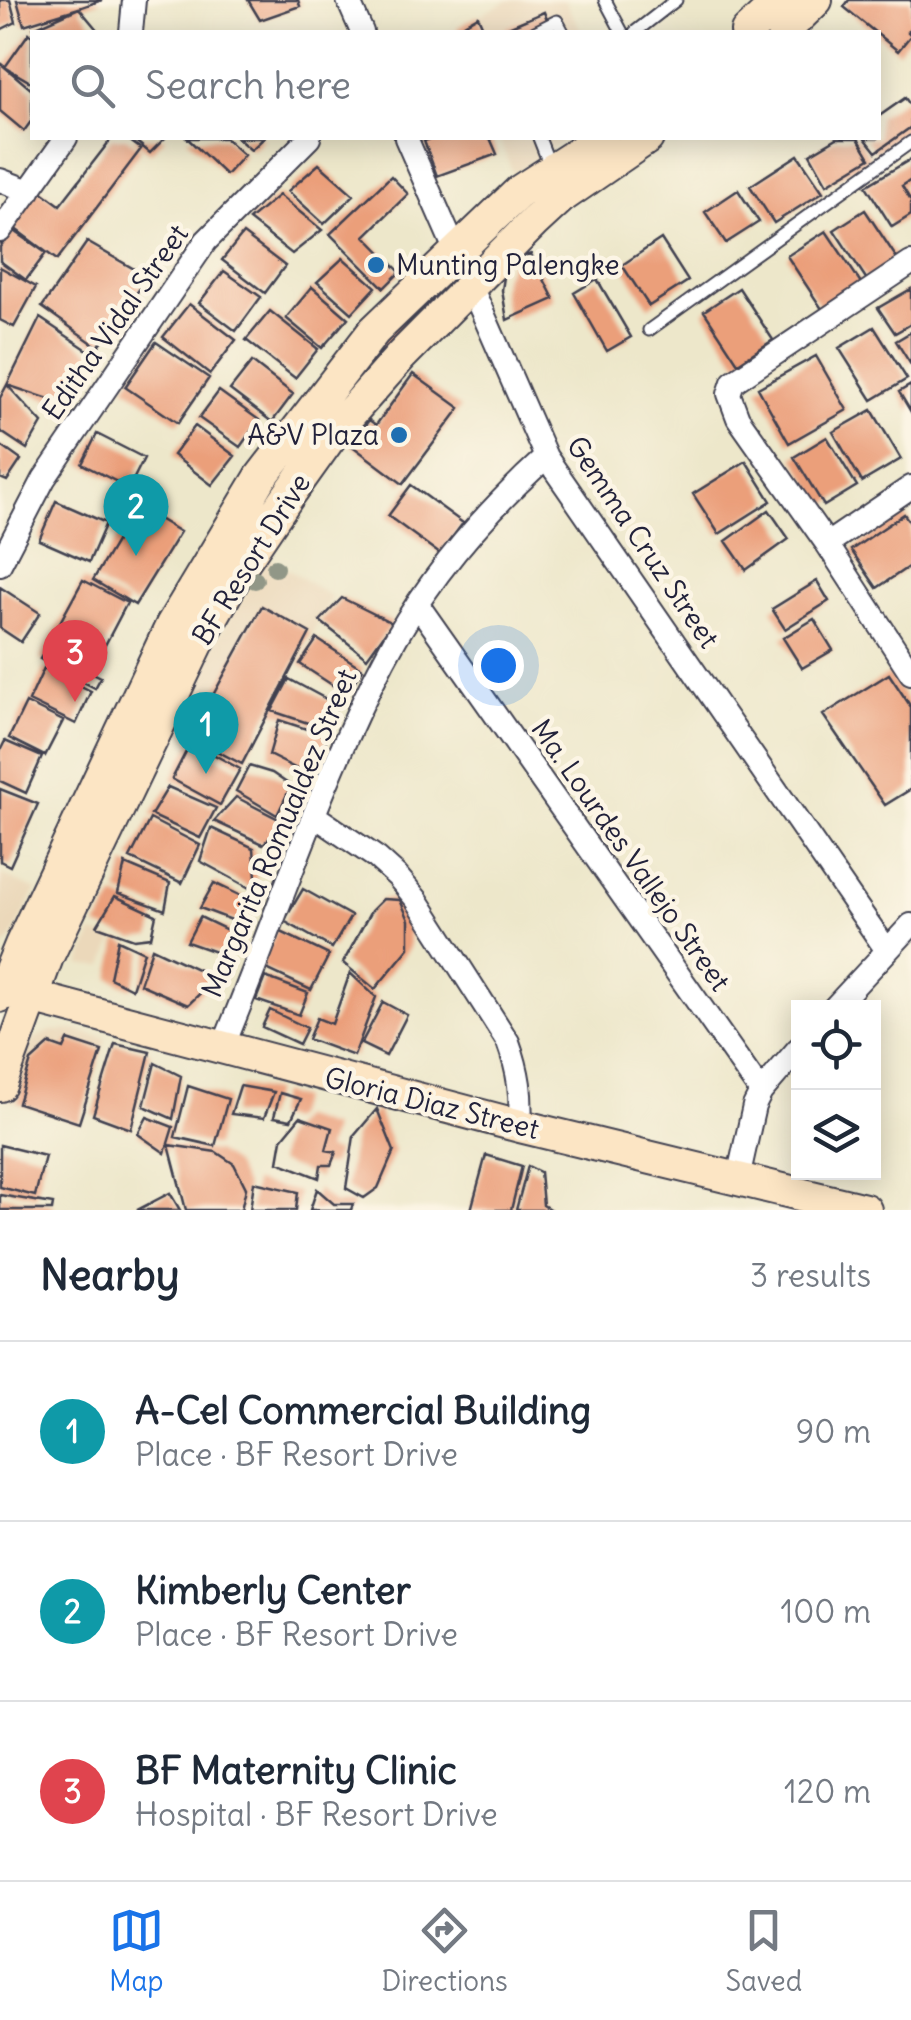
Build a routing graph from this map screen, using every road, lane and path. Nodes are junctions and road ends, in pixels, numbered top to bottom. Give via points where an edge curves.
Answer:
1 (134, 0) edge
2 (348, 0) edge
3 (604, 0) edge
4 (676, 0) edge
5 (804, 1) edge
6 (131, 30) edge
7 (361, 30) edge
8 (539, 30) edge
9 (562, 30) edge
10 (621, 30) edge
11 (638, 30) edge
12 (752, 30) edge
13 (784, 30) edge
14 (65, 140) edge
15 (307, 140) edge
16 (407, 140) edge
17 (540, 140) edge
18 (625, 140) edge
19 (911, 142) edge
20 (0, 180) edge
21 (556, 184) junction
22 (29, 191) junction
23 (0, 231) edge
24 (455, 252) junction
25 (911, 264) edge
26 (470, 286) junction
27 (649, 330) dead end
28 (546, 457) junction
29 (911, 487) edge
30 (827, 544) junction
31 (0, 564) edge
32 (418, 604) junction
33 (911, 674) edge
34 (314, 816) junction
35 (911, 925) edge
36 (886, 948) junction
37 (8, 993) edge
38 (841, 1000) edge
39 (222, 1049) junction
40 (791, 1056) edge
41 (0, 1085) edge
42 (761, 1092) junction
43 (520, 1126) junction
44 (738, 1178) junction
45 (865, 1210) edge

1 - 6 street
2 - 7 street
3 - 10 lane
4 - 11 lane
5 - 12 main road
5 - 13 main road
8 - 9 lane via 557,21
14 - 22 street
15 - 31 street, Editha Vidal Street via 206,241 44,478
16 - 24 street, Gemma Cruz Street
17 - 21 lane
18 - 21 main road, BF Resort Drive
19 - 27 lane
20 - 22 street
21 - 24 main road, BF Resort Drive via 520,191
21 - 26 main road, BF Resort Drive
22 - 23 street
24 - 26 street, Gemma Cruz Street
24 - 37 main road, BF Resort Drive via 374,331 261,476 216,547 132,707
25 - 30 street via 730,388 738,418
26 - 28 street, Gemma Cruz Street
26 - 37 main road, BF Resort Drive via 332,433 244,561
28 - 32 street, Margarita Romualdez Street via 477,526
28 - 36 street, Gemma Cruz Street
29 - 30 street
30 - 33 street
32 - 34 street, Margarita Romualdez Street via 385,658
32 - 42 street, Ma. Lourdes Vallejo Street
34 - 39 street, Margarita Romualdez Street
34 - 43 street via 377,858 417,900 508,1042 522,1092
35 - 36 street
36 - 38 street
37 - 39 main road, Gloria Diaz Street
37 - 41 main road, BF Resort Drive
39 - 43 main road, Gloria Diaz Street
40 - 42 street
42 - 44 street
43 - 44 main road, Gloria Diaz Street
44 - 45 main road, Gloria Diaz Street

